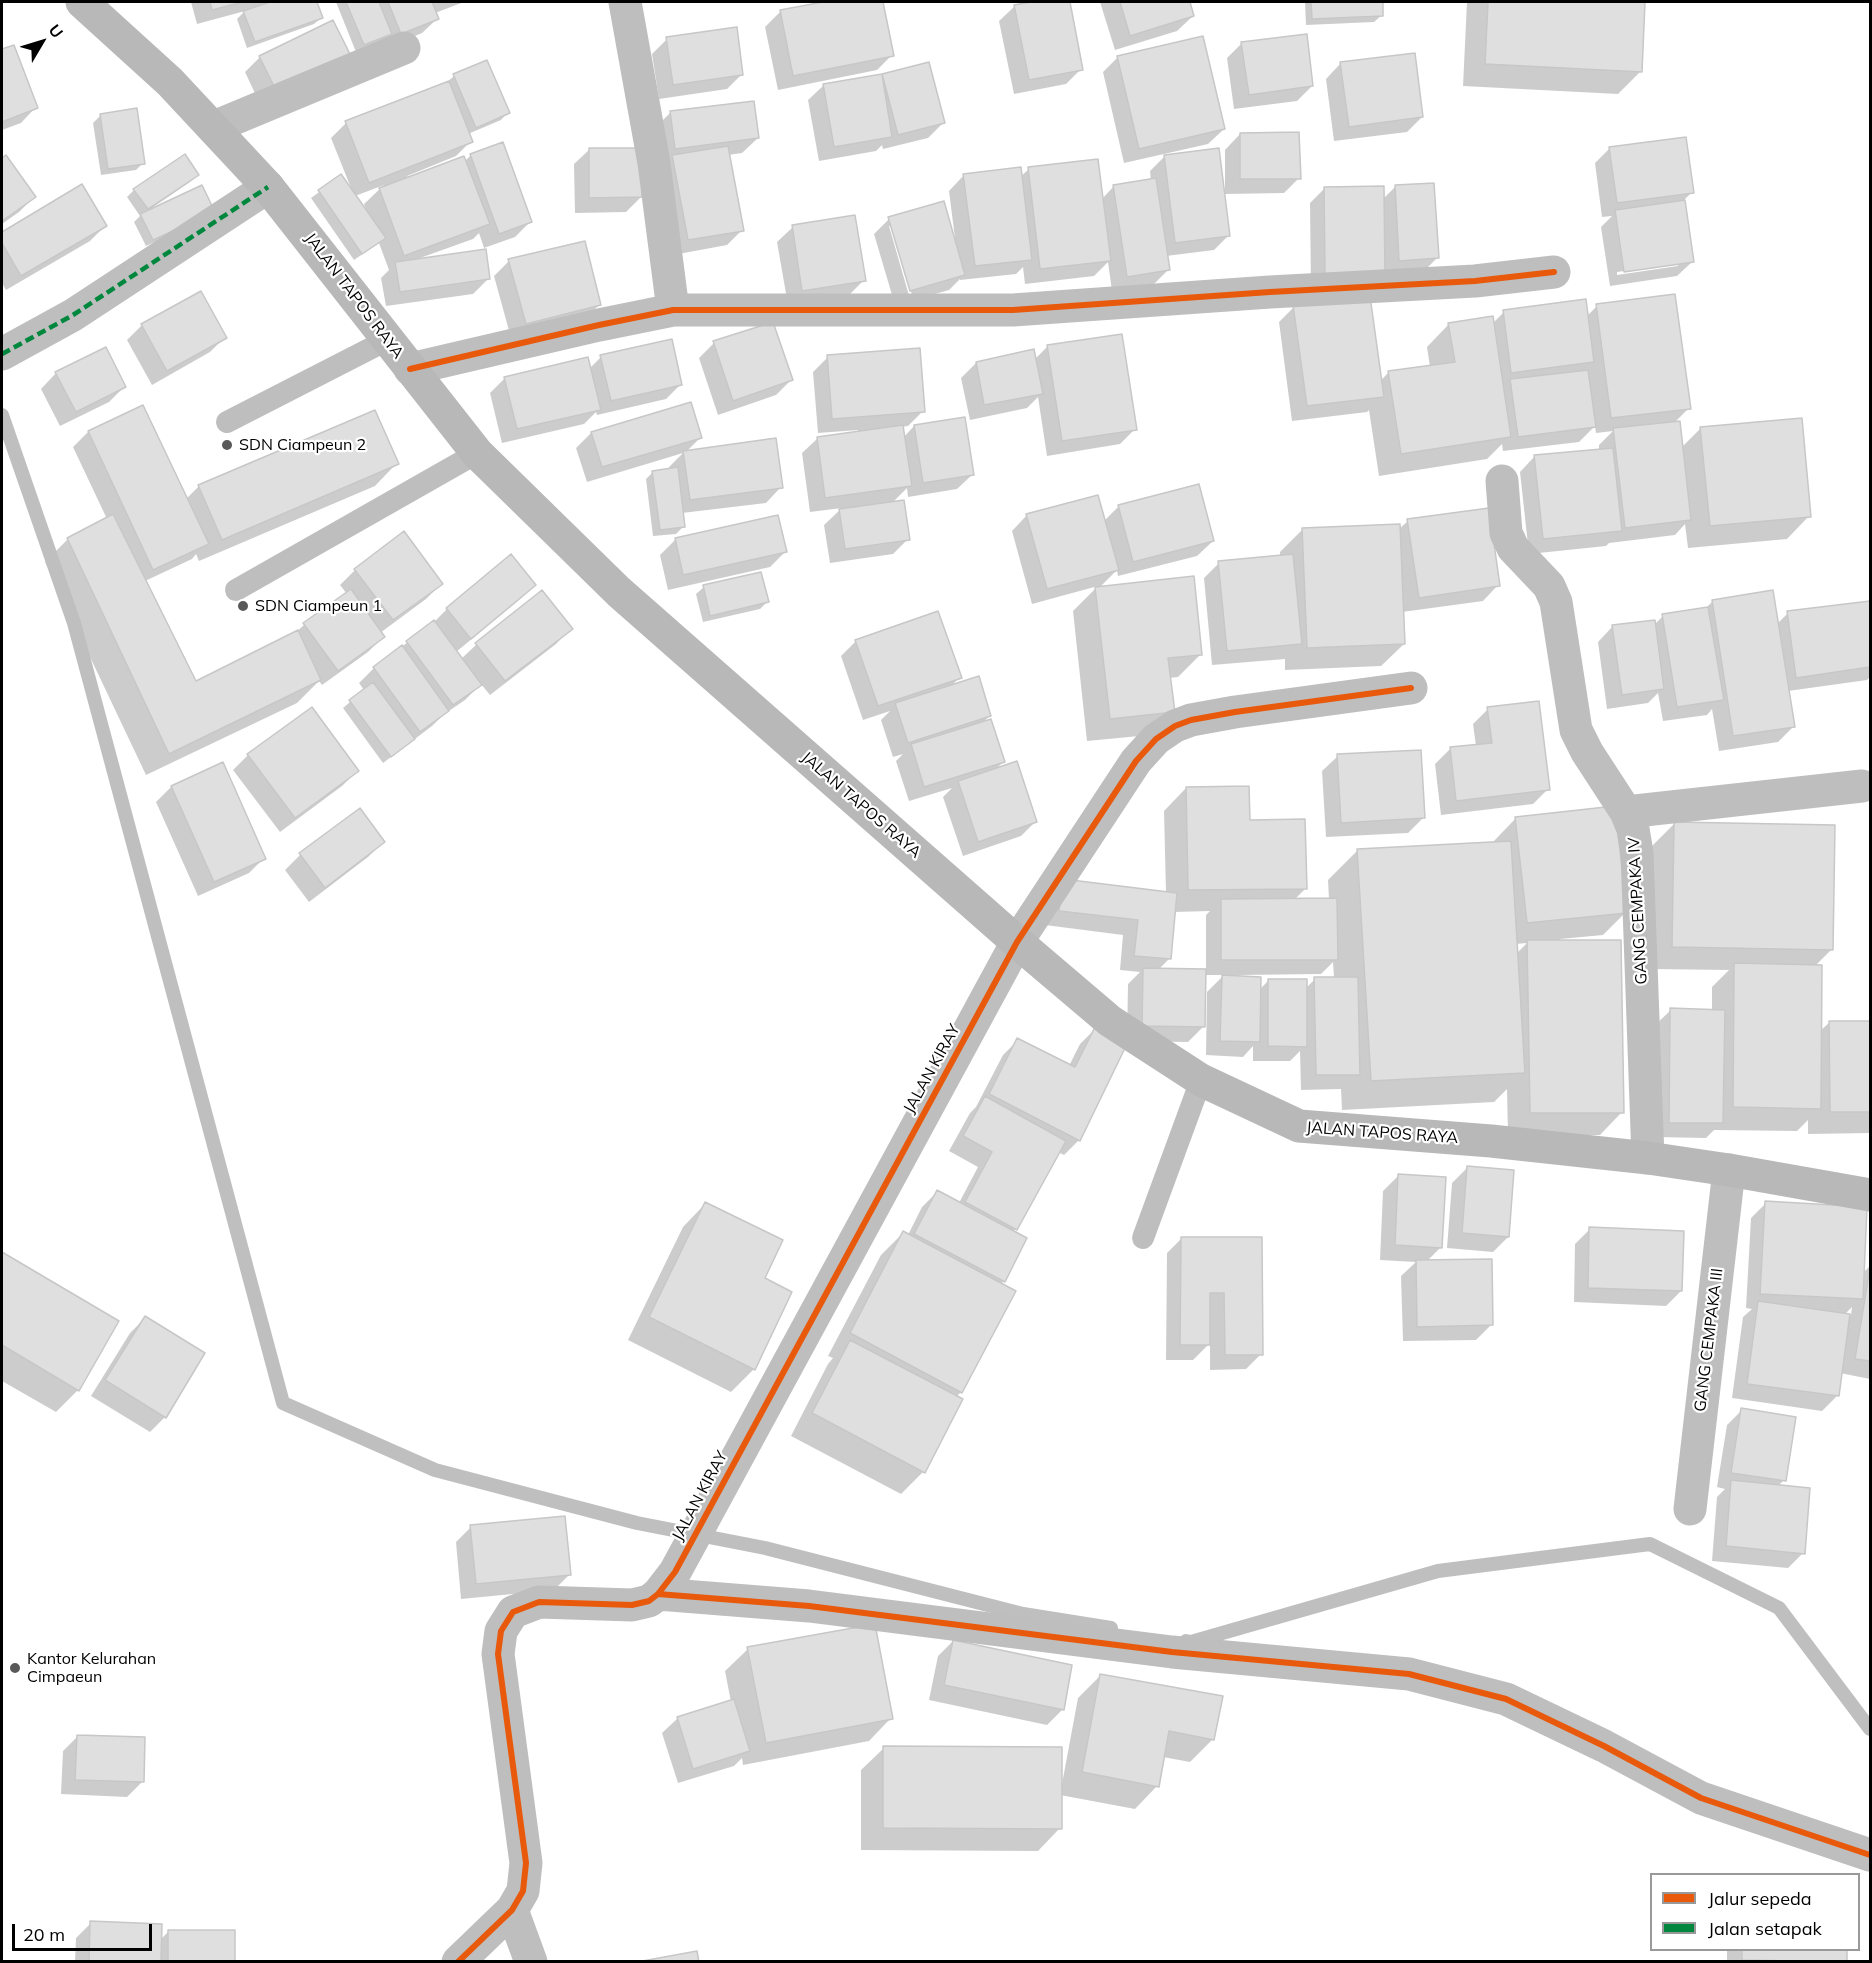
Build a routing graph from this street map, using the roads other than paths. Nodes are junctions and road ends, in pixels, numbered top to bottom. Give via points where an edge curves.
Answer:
1 (82, 2) edge
2 (625, 2) edge
3 (404, 48) dead end
4 (214, 127) junction
5 (268, 186) junction
6 (1554, 272) dead end
7 (673, 310) junction
8 (387, 340) junction
9 (2, 353) edge
10 (410, 369) junction
11 (227, 422) dead end
12 (477, 453) junction
13 (1502, 481) dead end
14 (236, 590) dead end
15 (1411, 688) dead end
16 (1862, 786) dead end
17 (1626, 812) junction
18 (1017, 942) junction
19 (1201, 1080) junction
20 (1648, 1158) junction
21 (1729, 1170) junction
22 (1870, 1195) edge
23 (1143, 1238) dead end
24 (1690, 1509) dead end
25 (667, 1583) junction
26 (1870, 1855) edge
27 (512, 1910) junction
28 (458, 1962) edge
29 (531, 1962) edge

1 - 4 main road, JALAN TAPOS RAYA
2 - 7 street via 654,163
3 - 4 street
4 - 5 main road, JALAN TAPOS RAYA
5 - 8 main road, JALAN TAPOS RAYA
5 - 9 street via 73,315
6 - 7 street via 1475,281 1013,310
7 - 10 street
8 - 10 main road, JALAN TAPOS RAYA
8 - 11 lane
10 - 12 main road, JALAN TAPOS RAYA
12 - 14 lane
12 - 18 main road, JALAN TAPOS RAYA via 619,592
13 - 17 street, GANG CEMPAKA IV via 1506,533 1513,548 1549,586 1556,602 1576,729
15 - 18 street, JALAN KIRAY via 1235,712 1174,726 1136,761
16 - 17 street
17 - 20 street, GANG CEMPAKA IV via 1637,853
18 - 19 main road, JALAN TAPOS RAYA via 1110,1021
18 - 25 street, JALAN KIRAY
19 - 20 main road, JALAN TAPOS RAYA via 1299,1126
19 - 23 lane
20 - 21 main road, JALAN TAPOS RAYA
21 - 22 main road, JALAN TAPOS RAYA
21 - 24 street, GANG CEMPAKA III
25 - 26 street via 809,1606 1172,1652 1409,1674 1506,1700 1701,1798
25 - 27 street via 650,1601 632,1605 539,1602 513,1612 501,1631 498,1654 526,1863 524,1891
27 - 28 street
27 - 29 street

